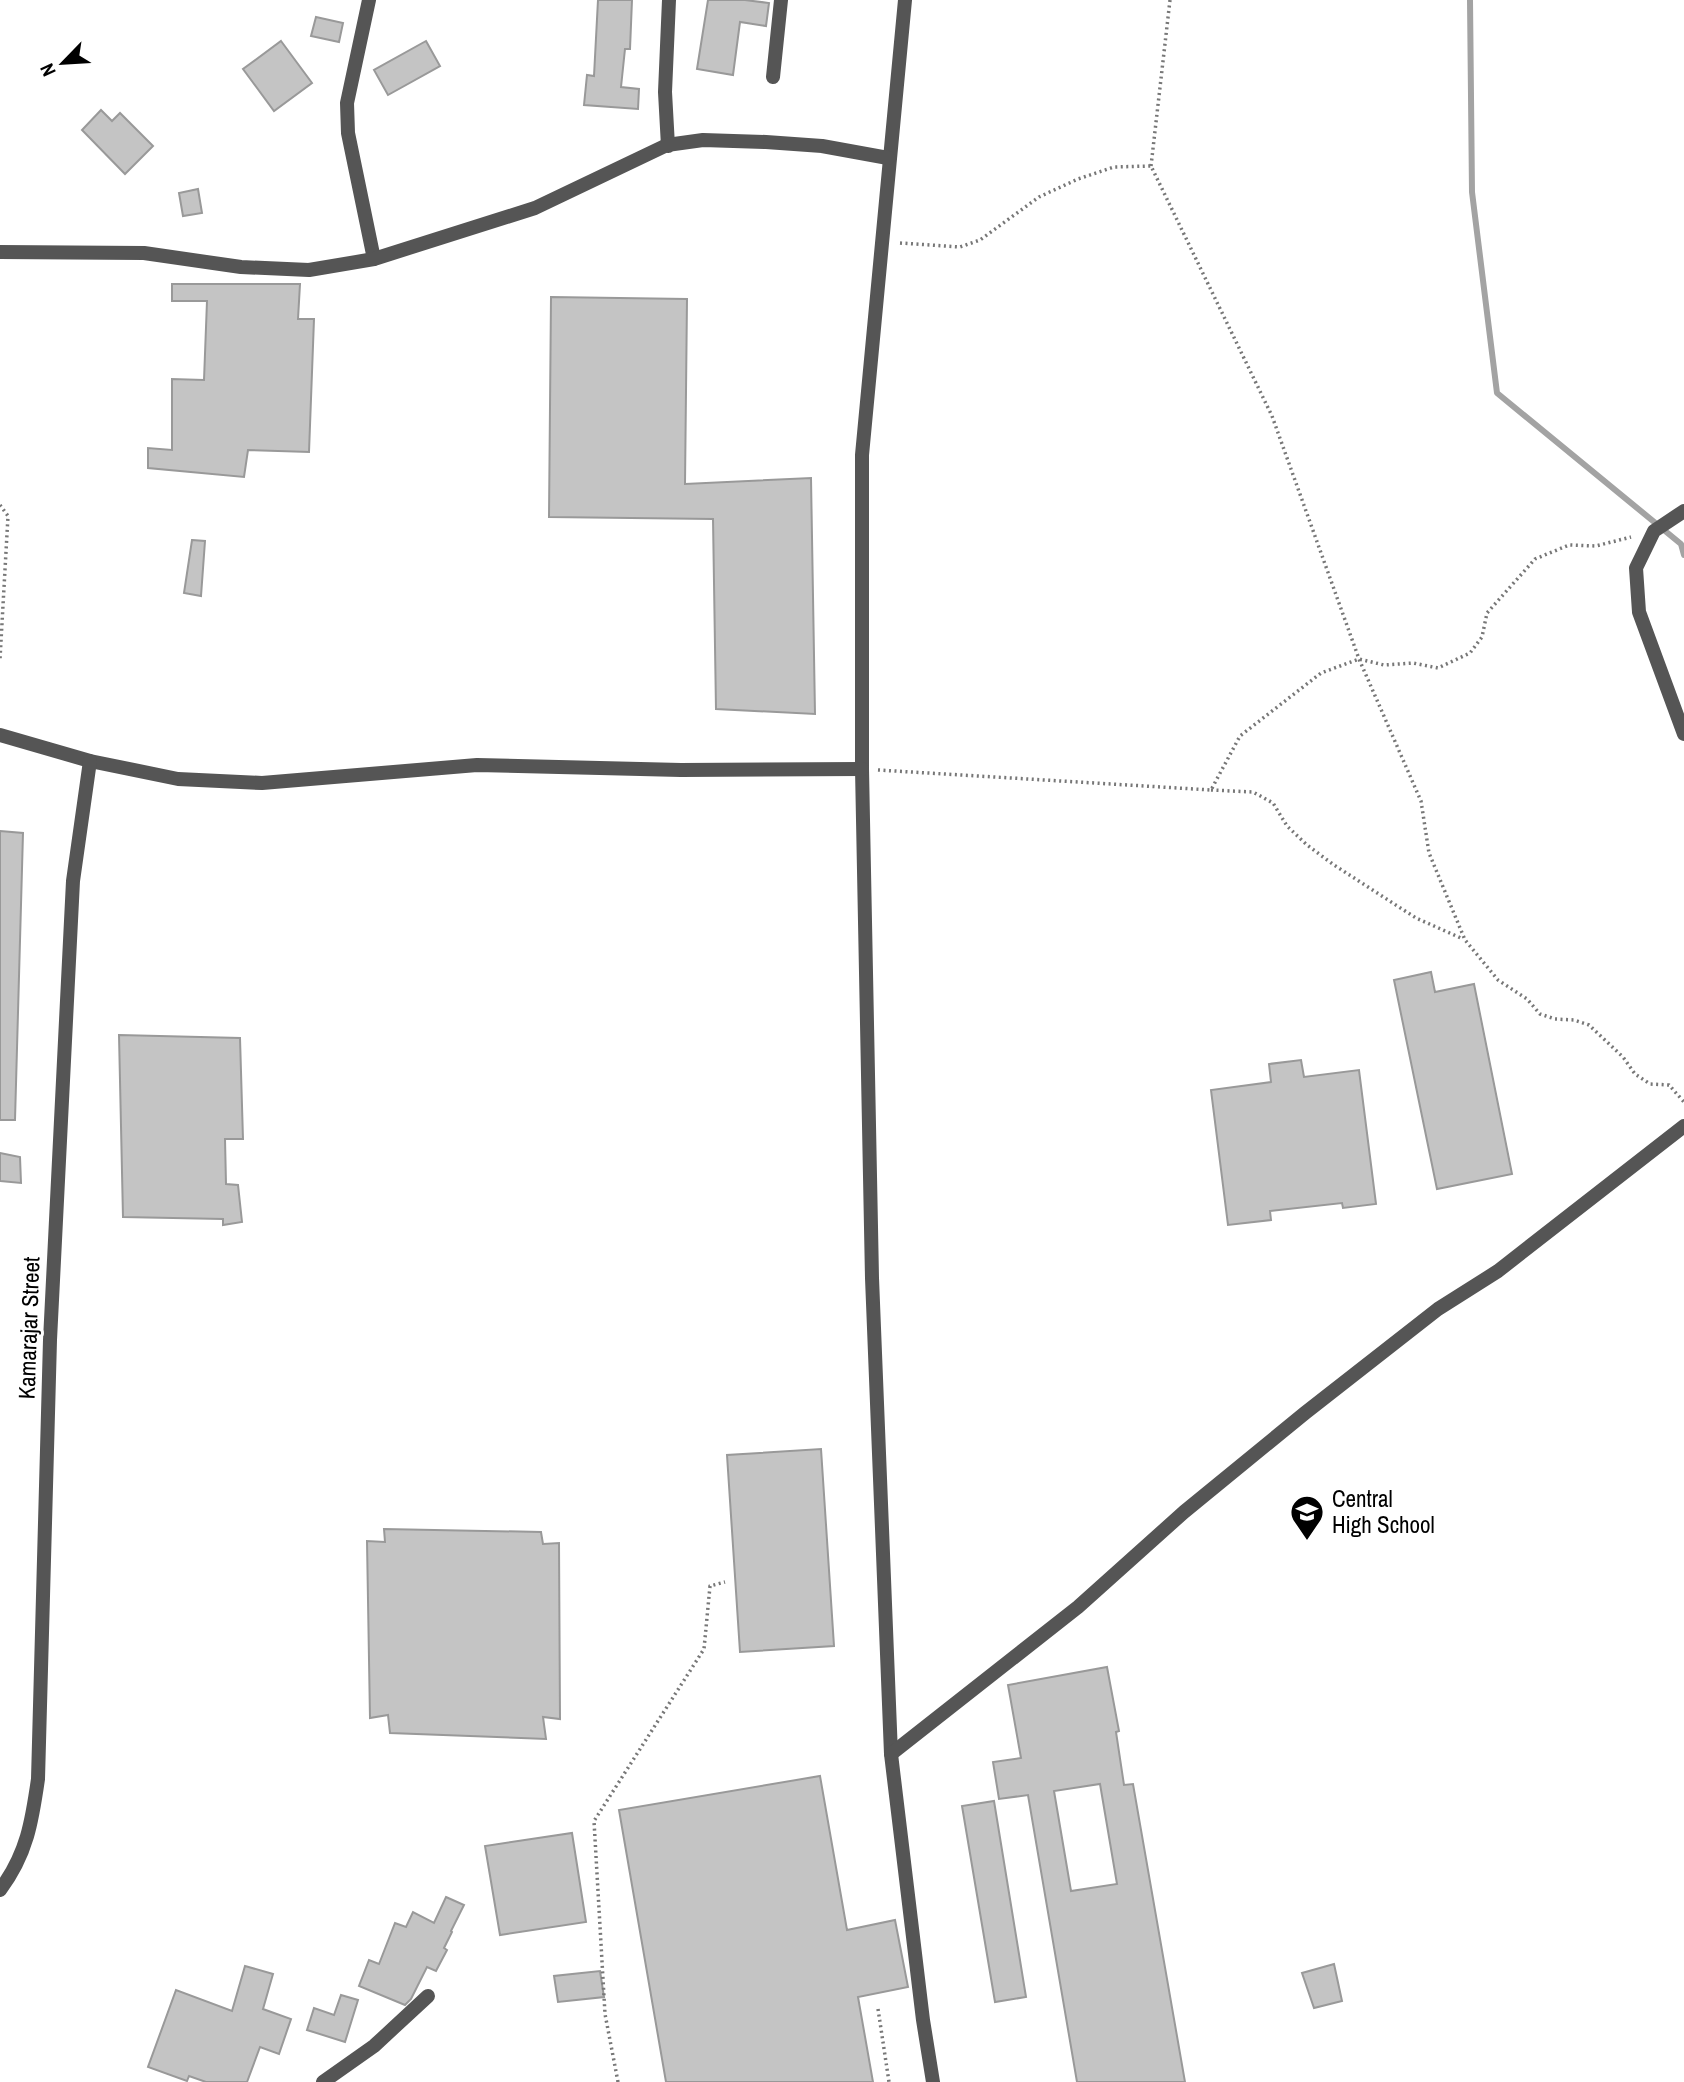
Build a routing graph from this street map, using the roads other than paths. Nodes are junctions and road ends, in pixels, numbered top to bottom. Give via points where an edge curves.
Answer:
1 (369, 0) edge
2 (669, 0) edge
3 (781, 0) edge
4 (905, 0) edge
5 (773, 77) dead end
6 (668, 146) junction
7 (888, 158) junction
8 (0, 252) edge
9 (374, 259) junction
10 (1680, 514) edge
11 (0, 734) edge
12 (1684, 734) edge
13 (90, 761) junction
14 (862, 769) junction
15 (1684, 1126) edge
16 (891, 1754) junction
17 (0, 1890) edge
18 (428, 1996) dead end
19 (323, 2082) edge
20 (933, 2082) edge

1 - 9 street via 347,103 348,133
2 - 6 street
3 - 5 street
4 - 7 street
6 - 7 street via 703,140 766,142
6 - 9 street via 535,208
7 - 14 street via 862,454
8 - 9 street via 144,253 241,267 309,270
10 - 12 street via 1654,531 1636,568 1639,612
11 - 13 street
13 - 14 street via 178,779 262,783 477,765
13 - 17 street, Kamarajar Street via 73,881 50,1340 38,1779 30,1831
14 - 16 street via 872,1278
15 - 16 street via 1305,1413 1077,1607
16 - 20 street
18 - 19 street via 374,2046

